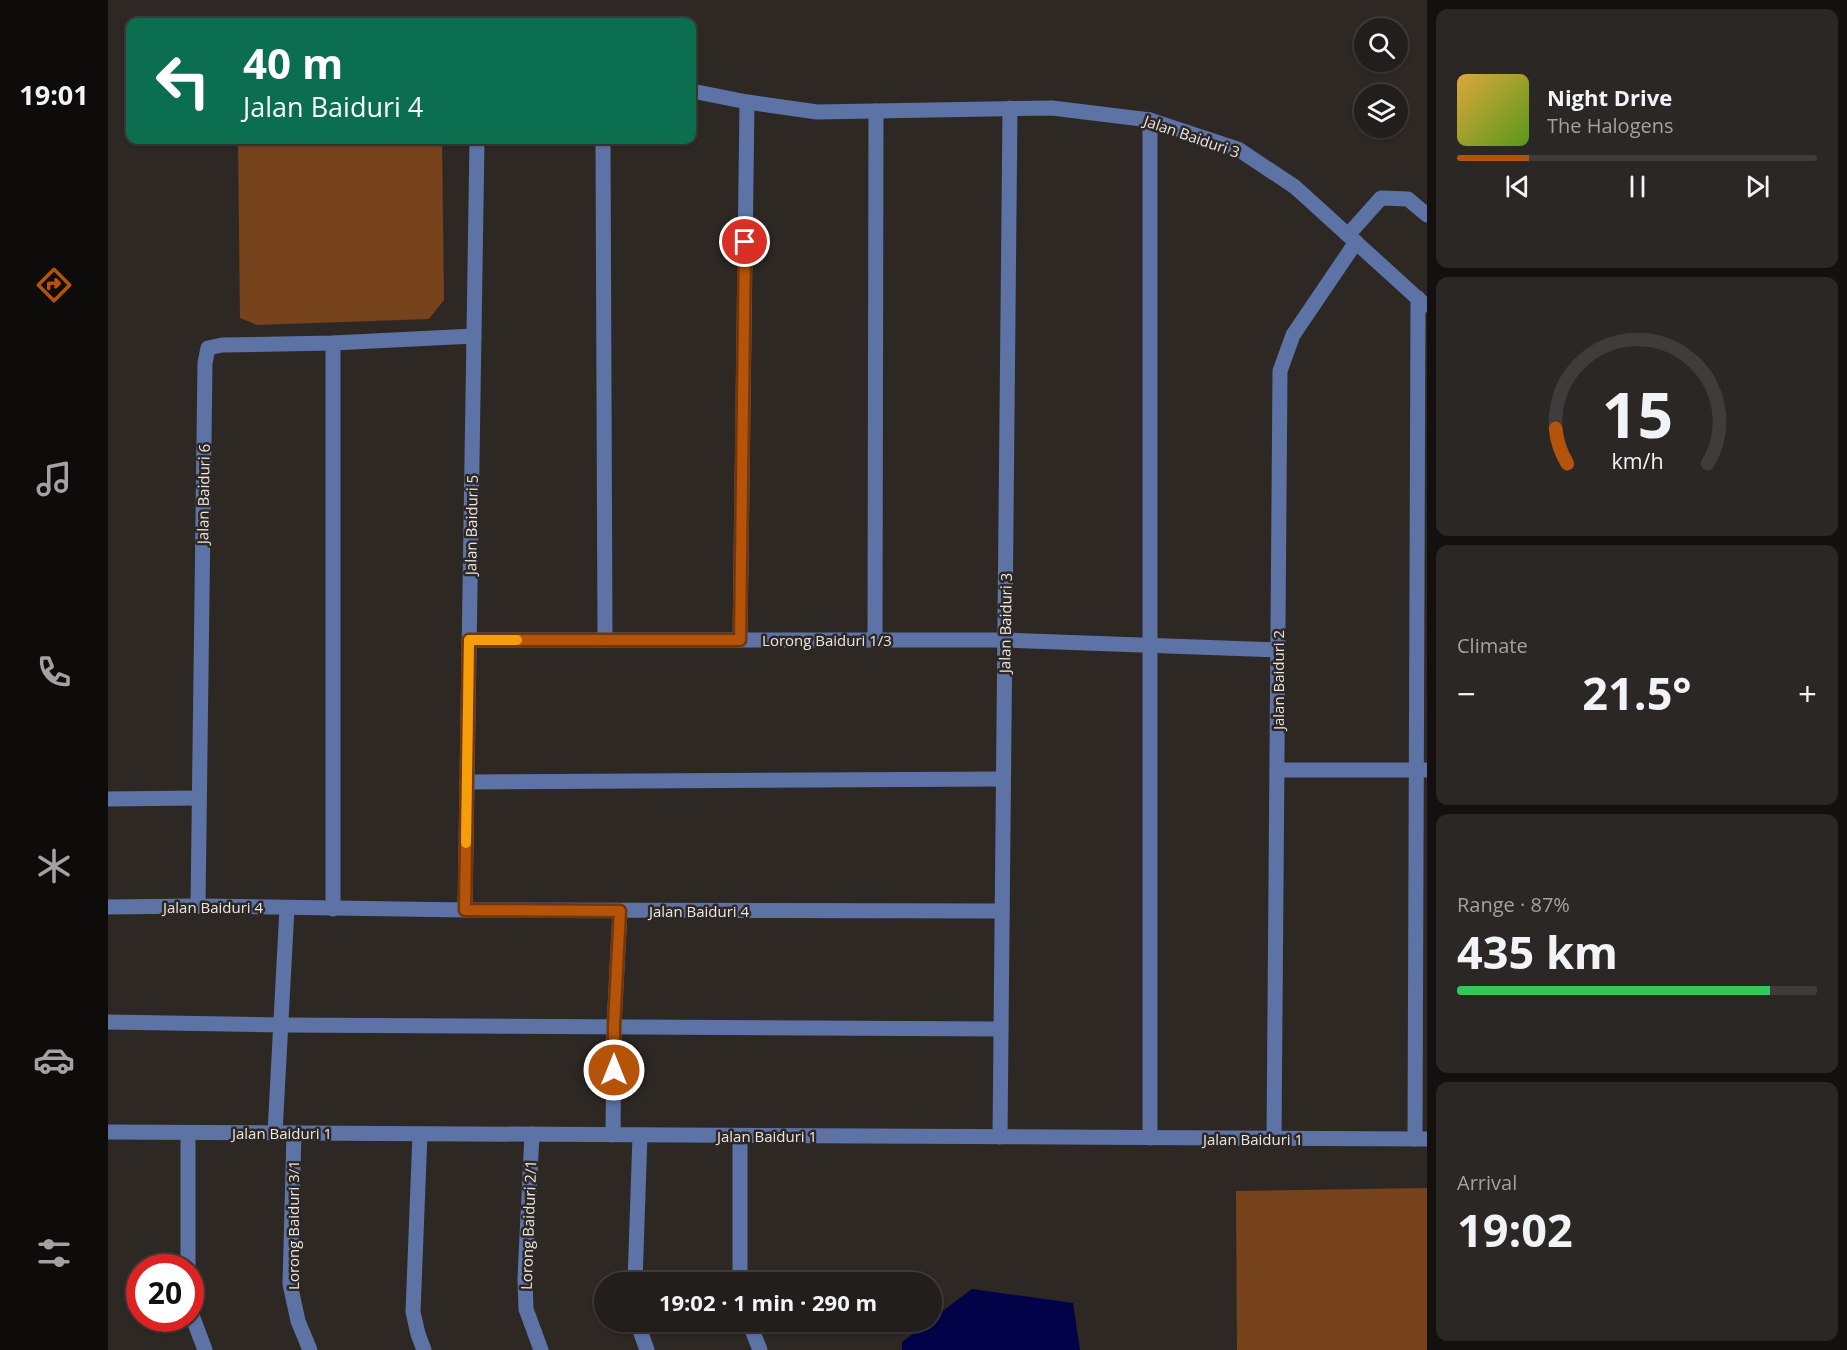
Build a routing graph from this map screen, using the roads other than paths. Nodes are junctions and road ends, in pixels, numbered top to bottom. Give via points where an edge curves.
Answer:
1 (696, 93) edge
2 (747, 102) junction
3 (1010, 108) junction
4 (876, 111) junction
5 (1150, 120) junction
6 (477, 144) edge
7 (603, 144) edge
8 (1427, 215) edge
9 (1352, 239) junction
10 (1422, 303) edge
11 (474, 336) junction
12 (333, 343) junction
13 (469, 640) junction
14 (605, 640) junction
15 (740, 640) junction
16 (875, 640) junction
17 (1005, 640) junction
18 (1149, 646) junction
19 (1278, 650) junction
20 (1277, 770) junction
21 (1422, 770) edge
22 (1003, 779) junction
23 (467, 782) junction
24 (199, 798) junction
25 (108, 799) edge
26 (198, 906) junction
27 (108, 907) edge
28 (287, 908) junction
29 (333, 909) junction
30 (465, 910) junction
31 (620, 911) junction
32 (1002, 911) junction
33 (108, 1022) edge
34 (281, 1024) junction
35 (614, 1026) junction
36 (1001, 1029) junction
37 (108, 1132) edge
38 (188, 1133) junction
39 (275, 1133) junction
40 (294, 1133) junction
41 (420, 1134) junction
42 (532, 1134) junction
43 (613, 1135) junction
44 (640, 1135) junction
45 (740, 1136) junction
46 (1000, 1137) junction
47 (1150, 1138) junction
48 (1274, 1139) junction
49 (1421, 1139) edge
50 (188, 1254) edge
51 (635, 1272) edge
52 (740, 1272) edge
53 (198, 1332) edge
54 (641, 1332) edge
55 (753, 1332) edge
56 (205, 1350) edge
57 (310, 1350) edge
58 (424, 1350) edge
59 (541, 1350) edge
60 (647, 1350) edge
61 (760, 1350) edge

1 - 2 street, Jalan Baiduri 3
2 - 4 street, Jalan Baiduri 3 via 817,112
2 - 15 street
3 - 4 street, Jalan Baiduri 3
3 - 5 street, Jalan Baiduri 3 via 1052,108
3 - 17 street, Jalan Baiduri 3
4 - 16 street
5 - 9 street, Jalan Baiduri 3 via 1238,149 1295,186
5 - 18 street
6 - 11 street, Jalan Baiduri 5
7 - 14 street
8 - 9 street, Jalan Baiduri 2 via 1408,199 1381,198
9 - 10 street, Jalan Baiduri 3
9 - 19 street, Jalan Baiduri 2 via 1293,335 1280,371
10 - 21 street
11 - 12 street, Jalan Baiduri 6
11 - 13 street, Jalan Baiduri 5
12 - 24 street, Jalan Baiduri 6 via 208,348
12 - 29 street
13 - 14 street, Lorong Baiduri 1/3
13 - 23 street, Jalan Baiduri 5
14 - 15 street, Lorong Baiduri 1/3
15 - 16 street, Lorong Baiduri 1/3
16 - 17 street, Lorong Baiduri 1/3
17 - 18 street, Lorong Baiduri 1/3
17 - 22 street, Jalan Baiduri 3
18 - 19 street, Lorong Baiduri 1/3
18 - 47 street
19 - 20 street, Jalan Baiduri 2
20 - 21 street
20 - 48 street, Jalan Baiduri 2
21 - 49 street
22 - 23 street
22 - 32 street, Jalan Baiduri 3
23 - 30 street, Jalan Baiduri 5
24 - 25 street
24 - 26 street, Jalan Baiduri 6
26 - 27 street, Jalan Baiduri 4
26 - 28 street, Jalan Baiduri 4
28 - 29 street, Jalan Baiduri 4
28 - 34 street
29 - 30 street, Jalan Baiduri 4
30 - 31 street, Jalan Baiduri 4
31 - 32 street, Jalan Baiduri 4
31 - 35 street
32 - 36 street, Jalan Baiduri 3
33 - 34 street
34 - 35 street
34 - 39 street
35 - 36 street
35 - 43 street
36 - 46 street, Jalan Baiduri 3
37 - 38 street, Jalan Baiduri 1
38 - 39 street, Jalan Baiduri 1
38 - 50 street
39 - 40 street, Jalan Baiduri 1
40 - 41 street, Jalan Baiduri 1
40 - 57 street, Lorong Baiduri 3/1 via 290,1284 298,1321
41 - 42 street, Jalan Baiduri 1
41 - 58 street via 413,1312
42 - 43 street, Jalan Baiduri 1
42 - 59 street, Lorong Baiduri 2/1 via 526,1309
43 - 44 street, Jalan Baiduri 1
44 - 45 street, Jalan Baiduri 1
44 - 51 street
45 - 46 street, Jalan Baiduri 1
45 - 52 street
46 - 47 street, Jalan Baiduri 1
47 - 48 street, Jalan Baiduri 1
48 - 49 street, Jalan Baiduri 1
53 - 56 street
54 - 60 street
55 - 61 street

